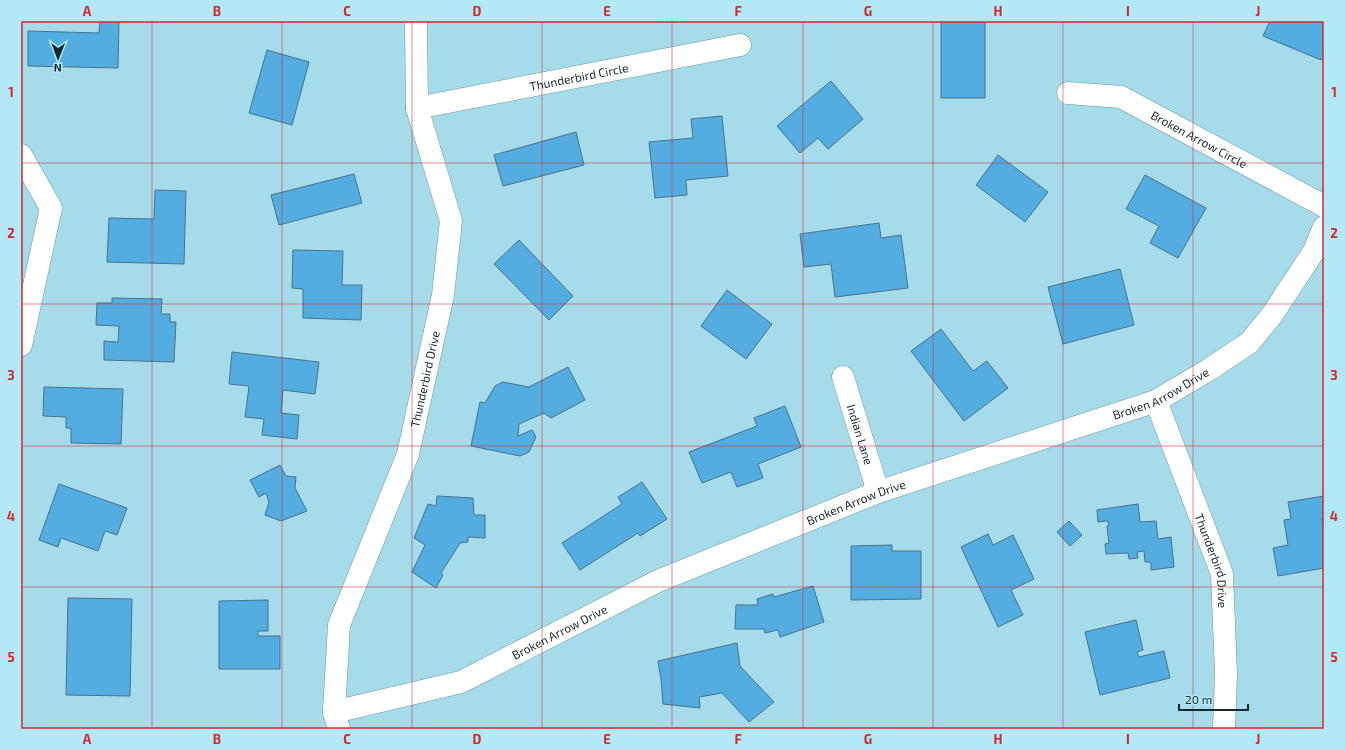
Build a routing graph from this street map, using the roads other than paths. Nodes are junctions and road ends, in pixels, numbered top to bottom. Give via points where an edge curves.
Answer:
1 (416, 21) edge
2 (740, 45) dead end
3 (1068, 93) dead end
4 (417, 108) junction
5 (21, 155) edge
6 (1324, 206) edge
7 (1324, 227) edge
8 (21, 345) edge
9 (843, 377) dead end
10 (1156, 401) junction
11 (878, 492) junction
12 (336, 720) edge
13 (1224, 729) edge

1 - 4 street, Thunderbird Drive
2 - 4 street, Thunderbird Circle
3 - 6 street, Broken Arrow Circle via 1121,97
4 - 12 street, Thunderbird Drive via 450,221 443,295 408,454 339,625
5 - 8 street via 51,208
7 - 10 street, Broken Arrow Drive via 1314,251 1272,315 1249,343
9 - 11 street, Indian Lane
10 - 11 street, Broken Arrow Drive
10 - 13 street, Thunderbird Drive via 1222,574 1226,674
11 - 12 street, Broken Arrow Drive via 658,581 460,682

